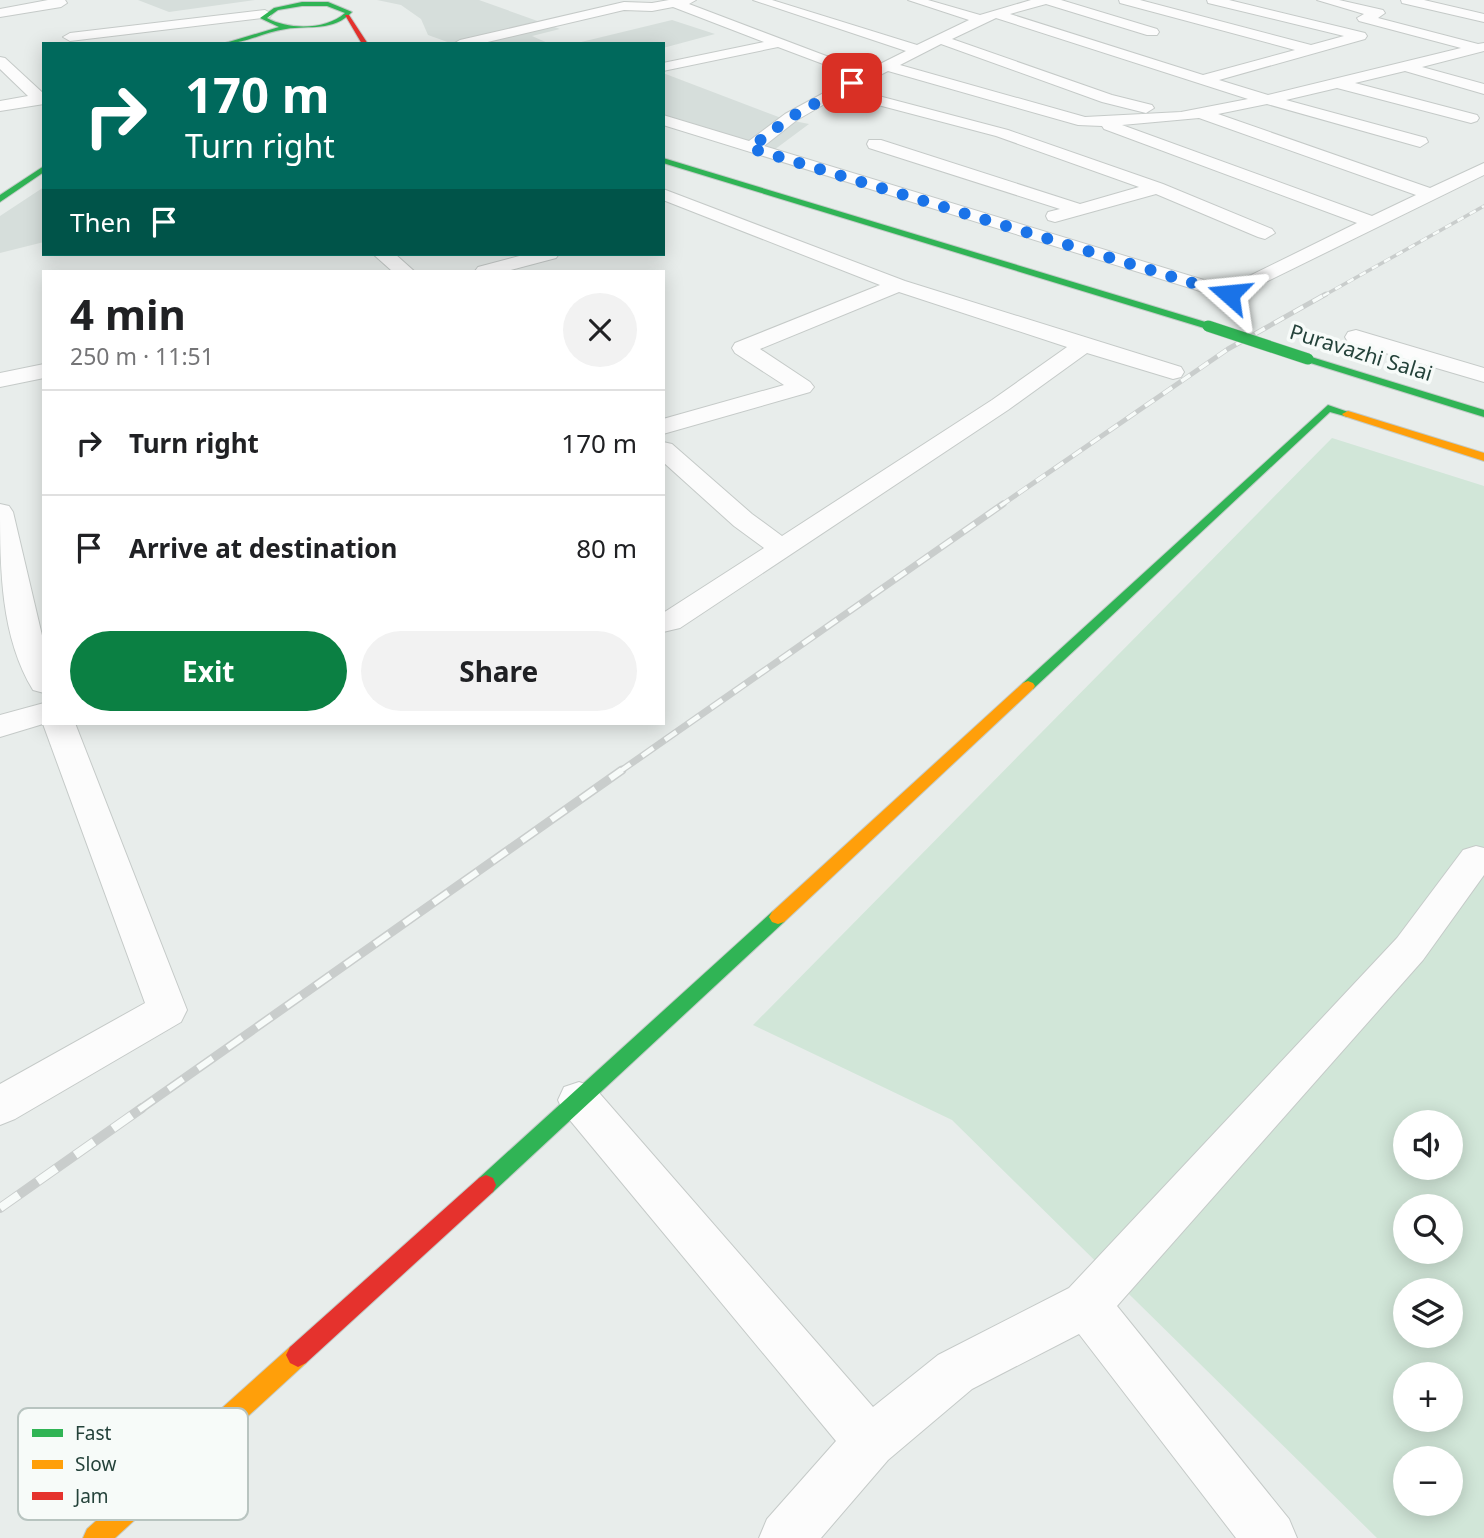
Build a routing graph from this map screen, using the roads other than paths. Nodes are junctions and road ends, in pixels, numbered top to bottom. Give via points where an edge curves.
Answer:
1 (630, 0) edge
2 (690, 0) edge
3 (760, 0) edge
4 (914, 0) edge
5 (1125, 0) edge
6 (1213, 0) edge
7 (1323, 0) edge
8 (1407, 0) edge
9 (1035, 1) edge
10 (674, 3) junction
11 (339, 7) edge
12 (567, 7) dead end
13 (652, 7) junction
14 (271, 10) edge
15 (71, 11) edge
16 (0, 13) edge
17 (589, 14) junction
18 (986, 17) junction
19 (1484, 18) edge
20 (291, 27) junction
21 (1152, 32) dead end
22 (70, 37) dead end
23 (939, 40) junction
24 (338, 41) dead end
25 (222, 42) edge
26 (233, 42) edge
27 (364, 42) edge
28 (469, 42) edge
29 (779, 43) junction
30 (1332, 44) junction
31 (1482, 48) edge
32 (917, 50) junction
33 (1311, 50) junction
34 (1357, 52) dead end
35 (1382, 59) dead end
36 (0, 61) edge
37 (665, 66) edge
38 (887, 66) junction
39 (1406, 66) junction
40 (867, 76) junction
41 (1203, 79) junction
42 (1339, 83) junction
43 (1169, 86) dead end
44 (1484, 89) edge
45 (837, 90) junction
46 (42, 99) edge
47 (1268, 100) junction
48 (0, 106) edge
49 (1200, 113) junction
50 (1478, 115) edge
51 (1181, 117) junction
52 (665, 121) edge
53 (1098, 121) junction
54 (1420, 142) junction
55 (875, 144) dead end
56 (750, 148) junction
57 (1399, 151) dead end
58 (665, 161) edge
59 (1484, 168) edge
60 (42, 169) edge
61 (1157, 188) junction
62 (1431, 194) junction
63 (665, 195) edge
64 (0, 199) edge
65 (684, 202) junction
66 (1075, 208) junction
67 (665, 209) edge
68 (1373, 223) junction
69 (1020, 228) junction
70 (1265, 233) dead end
71 (385, 256) edge
72 (541, 256) edge
73 (403, 270) edge
74 (489, 270) edge
75 (898, 285) junction
76 (1356, 337) dead end
77 (1083, 345) junction
78 (42, 371) edge
79 (1173, 372) dead end
80 (1484, 375) edge
81 (0, 380) edge
82 (1484, 414) edge
83 (665, 426) edge
84 (665, 451) edge
85 (1484, 457) edge
86 (0, 512) edge
87 (782, 548) junction
88 (665, 623) edge
89 (42, 678) edge
90 (42, 714) edge
91 (59, 725) edge
92 (0, 726) edge
93 (1476, 859) dead end
94 (579, 1100) junction
95 (0, 1106) edge
96 (1086, 1305) junction
97 (239, 1408) edge
98 (870, 1442) junction
99 (116, 1520) edge
100 (96, 1538) edge
101 (786, 1538) edge
102 (1270, 1538) edge

1 - 13 street
2 - 10 street
3 - 32 street
4 - 18 street
5 - 33 street
6 - 30 street via 1360,36
7 - 31 street via 1378,13 1364,18
8 - 19 street
9 - 18 street
9 - 21 street
10 - 13 street
10 - 29 street
11 - 14 main road via 301,5
11 - 20 main road via 323,24
11 - 27 main road
12 - 17 street
13 - 17 street via 624,6
14 - 20 main road via 268,23
14 - 22 street
14 - 25 main road
15 - 16 street
17 - 28 street
18 - 23 street
18 - 41 street via 1011,19
20 - 24 main road
20 - 26 main road
23 - 32 street
23 - 51 street via 1107,99
29 - 37 street
29 - 40 street
30 - 33 street
30 - 34 street
31 - 39 street
32 - 38 street
33 - 41 street
35 - 39 street
36 - 46 street
38 - 40 street
38 - 53 street via 1084,122
39 - 42 street
39 - 44 street
40 - 45 street
41 - 43 street
41 - 47 street
42 - 47 street
42 - 50 street
45 - 56 street
45 - 61 street via 1003,133
46 - 48 street
47 - 49 street
47 - 54 street
49 - 51 street
49 - 62 street
50 - 54 street
51 - 53 street
52 - 56 street
53 - 68 street
54 - 57 street
55 - 66 street
56 - 69 street
58 - 82 main road, Puravazhi Salai, bridge
59 - 62 street
60 - 64 main road
61 - 66 street
61 - 70 street
62 - 68 street
63 - 65 street
65 - 67 street
65 - 75 street
66 - 69 street
68 - 69 street via 1229,294
71 - 73 street
72 - 74 street
75 - 77 street
75 - 83 street via 743,348 802,387
76 - 80 street
77 - 79 street
77 - 87 street
78 - 81 street
84 - 87 street
85 - 94 main road via 1328,408
86 - 89 street via 26,637
87 - 88 street
90 - 92 street
91 - 95 street via 167,1010
93 - 96 street via 1410,949
94 - 97 main road
94 - 98 street
96 - 98 street via 955,1373
96 - 102 street
98 - 101 street
99 - 100 main road

